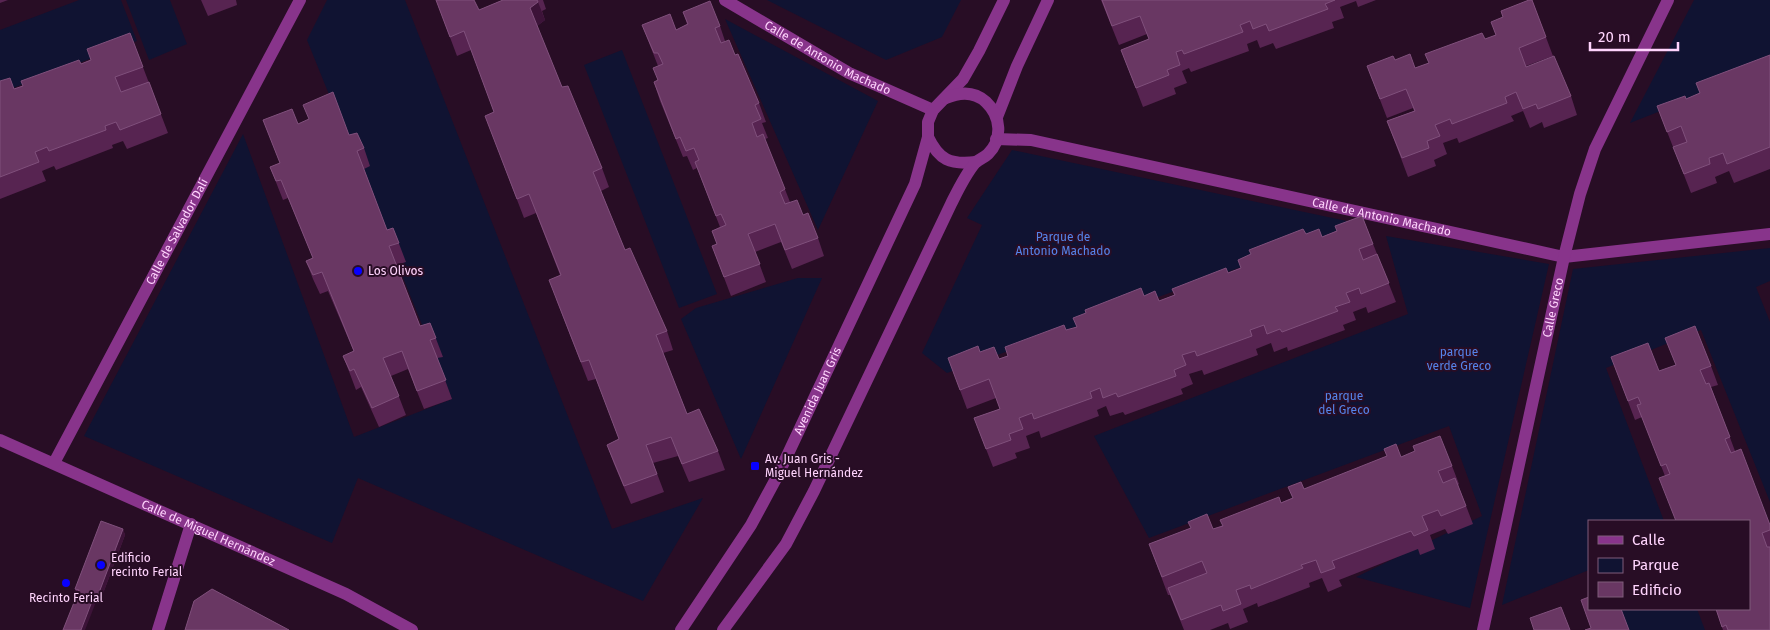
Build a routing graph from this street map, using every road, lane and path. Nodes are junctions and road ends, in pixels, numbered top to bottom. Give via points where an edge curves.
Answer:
1 (300, 0) edge
2 (726, 0) edge
3 (1004, 0) edge
4 (1048, 0) edge
5 (1668, 0) edge
6 (944, 98) junction
7 (933, 110) junction
8 (997, 117) junction
9 (928, 136) junction
10 (996, 139) junction
11 (976, 162) junction
12 (1770, 234) edge
13 (1564, 257) junction
14 (0, 440) edge
15 (54, 463) junction
16 (191, 524) junction
17 (158, 630) edge
18 (412, 630) edge
19 (681, 630) edge
20 (723, 630) edge
21 (1483, 630) edge

1 - 15 street, Calle de Salvador Dalí
2 - 7 street, Calle de Antonio Machado via 849,73
3 - 6 street via 963,79
4 - 8 street
5 - 13 street, Calle Greco via 1595,149
6 - 7 street
6 - 8 street via 970,94 983,99
7 - 9 street, Avenida Juan Gris via 928,122
8 - 10 street via 999,130
9 - 11 street via 934,149 945,159 960,164
9 - 19 street, Avenida Juan Gris via 915,184 778,475 751,525
10 - 11 street via 988,155
10 - 13 street, Calle de Antonio Machado via 1031,140
11 - 20 street via 951,204 790,537
12 - 13 street, Calle de Antonio Machado
13 - 21 street, Calle Greco
14 - 15 street, Calle de Miguel Hernández
15 - 16 street, Calle de Miguel Hernández
16 - 17 street
16 - 18 street, Calle de Miguel Hernández via 346,594

